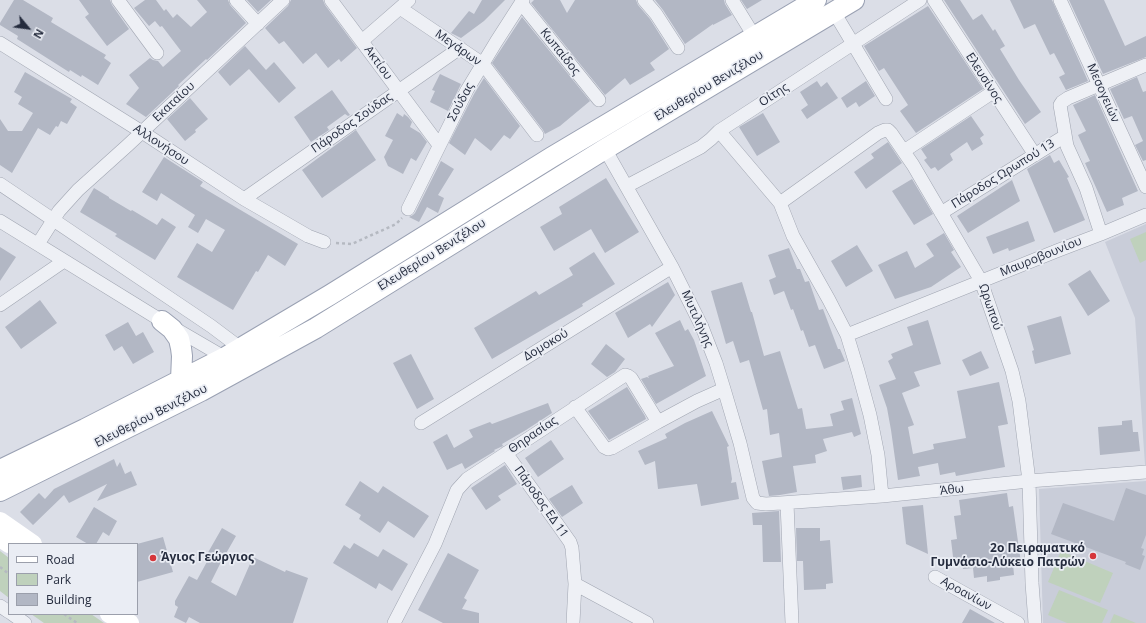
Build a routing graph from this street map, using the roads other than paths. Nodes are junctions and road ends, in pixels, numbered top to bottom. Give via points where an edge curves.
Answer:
1 (118, 0) edge
2 (236, 0) edge
3 (283, 0) edge
4 (331, 0) edge
5 (644, 0) edge
6 (732, 0) edge
7 (815, 0) edge
8 (854, 0) edge
9 (920, 0) edge
10 (934, 0) edge
11 (1060, 0) edge
12 (522, 2) edge
13 (405, 4) edge
14 (834, 12) junction
15 (258, 24) junction
16 (754, 36) junction
17 (362, 41) junction
18 (0, 43) edge
19 (853, 44) junction
20 (460, 48) junction
21 (678, 48) dead end
22 (157, 53) dead end
23 (483, 64) junction
24 (1146, 65) edge
25 (1100, 84) junction
26 (399, 91) junction
27 (993, 92) junction
28 (886, 99) dead end
29 (599, 100) dead end
30 (719, 131) junction
31 (142, 132) junction
32 (537, 135) dead end
33 (1065, 136) junction
34 (439, 145) junction
35 (605, 148) junction
36 (904, 151) junction
37 (1035, 155) junction
38 (0, 184) edge
39 (627, 186) junction
40 (1146, 187) edge
41 (244, 198) junction
42 (780, 202) junction
43 (408, 209) road end
44 (941, 213) junction
45 (1146, 215) edge
46 (52, 220) junction
47 (0, 221) edge
48 (1101, 234) junction
49 (324, 242) road end
50 (38, 244) junction
51 (64, 261) junction
52 (672, 267) junction
53 (981, 281) junction
54 (0, 305) edge
55 (162, 321) junction
56 (847, 335) junction
57 (232, 353) junction
58 (247, 367) junction
59 (181, 380) junction
60 (724, 389) junction
61 (575, 407) junction
62 (658, 422) junction
63 (421, 423) dead end
64 (506, 453) junction
65 (0, 470) edge
66 (1146, 472) edge
67 (1029, 481) junction
68 (0, 491) edge
69 (882, 496) junction
70 (757, 503) joint
71 (787, 503) junction
72 (0, 522) edge
73 (32, 543) edge
74 (935, 577) dead end
75 (575, 584) junction
76 (13, 615) edge
77 (110, 615) edge
78 (134, 615) edge
79 (25, 623) edge
80 (130, 623) edge
81 (144, 623) edge
82 (394, 623) edge
83 (573, 623) edge
84 (647, 623) edge
85 (792, 623) edge
86 (1018, 623) edge
87 (1035, 623) edge

1 - 22 street
2 - 15 street
3 - 15 street, Εκαταίου
4 - 17 street, Ακτίου
5 - 21 street
6 - 16 street
7 - 16 main road, Ελευθερίου Βενιζέλου
8 - 14 main road, Ελευθερίου Βενιζέλου
9 - 19 street, Οίτης
10 - 27 street, Ελευσίνος
11 - 25 street, Μεσογειών
12 - 23 street, Σούδας
12 - 29 street, Κωπαίδος
13 - 17 street
13 - 20 street, Μεγάρων
14 - 19 street
14 - 35 main road, Ελευθερίου Βενιζέλου
15 - 31 street, Εκαταίου
16 - 57 main road, Ελευθερίου Βενιζέλου
17 - 26 street, Ακτίου
18 - 31 street, Αλλονήσου
19 - 28 street
19 - 30 street, Οίτης
20 - 23 street, Μεγάρων
20 - 26 street, Πάροδος Σούδας
23 - 32 street, Μεγάρων
23 - 34 street, Σούδας
24 - 25 street
25 - 33 street via 1063,101 1060,106
25 - 40 street, Μεσογειών
26 - 34 street, Ακτίου
26 - 41 street, Πάροδος Σούδας
27 - 36 street
27 - 37 street, Ελευσίνος
30 - 39 street, Οίτης via 701,147
30 - 42 street
31 - 41 street, Αλλονήσου
31 - 46 street, Εκαταίου via 78,190
33 - 37 street, Πάροδος Ωρωπού 13
33 - 48 street
34 - 43 street, Σούδας
35 - 39 street, Μυτιλήνης
35 - 58 main road, Ελευθερίου Βενιζέλου via 316,328
36 - 42 street, Ωρωπού via 888,130 878,133
36 - 44 street, Ωρωπού
37 - 44 street, Πάροδος Ωρωπού 13
38 - 46 street
39 - 52 street, Μυτιλήνης
41 - 49 street, Αλλονήσου via 308,236
42 - 56 street via 793,236
44 - 53 street, Ωρωπού
45 - 48 street, Μαυροβουνίου
46 - 50 street, Εκαταίου
46 - 57 street via 211,326 235,344
47 - 50 street
48 - 53 street, Μαυροβουνίου
50 - 51 street
51 - 54 street
51 - 55 street
52 - 60 street, Μυτιλήνης via 702,327
52 - 63 street, Δομοκού
53 - 56 street, Μαυροβουνίου
53 - 67 street, Ωρωπού via 1012,371
55 - 57 street
55 - 59 main road via 179,339 182,356
56 - 69 street via 870,415 878,455
57 - 58 street
57 - 58 street via 245,356
57 - 59 main road, Ελευθερίου Βενιζέλου
58 - 68 main road, Ελευθερίου Βενιζέλου
59 - 65 main road, Ελευθερίου Βενιζέλου
60 - 62 street
60 - 70 street, Μυτιλήνης via 753,498
61 - 62 street via 608,449
61 - 62 street, Θηρασίας via 625,375 631,378
61 - 64 street, Θηρασίας
64 - 75 street, Πάροδος ΕΔ 11 via 570,542
64 - 82 street, Θηρασίας via 467,479 457,490 435,544
66 - 67 street, Άθω
67 - 69 street, Άθω
67 - 87 street, Ωρωπού
69 - 71 street, Άθω
70 - 71 street, Άθω
71 - 85 street
72 - 73 main road
74 - 86 street, Αροανίων
75 - 83 street, Πάροδος ΕΔ 11
75 - 84 street
76 - 79 street
77 - 80 main road
78 - 81 main road

